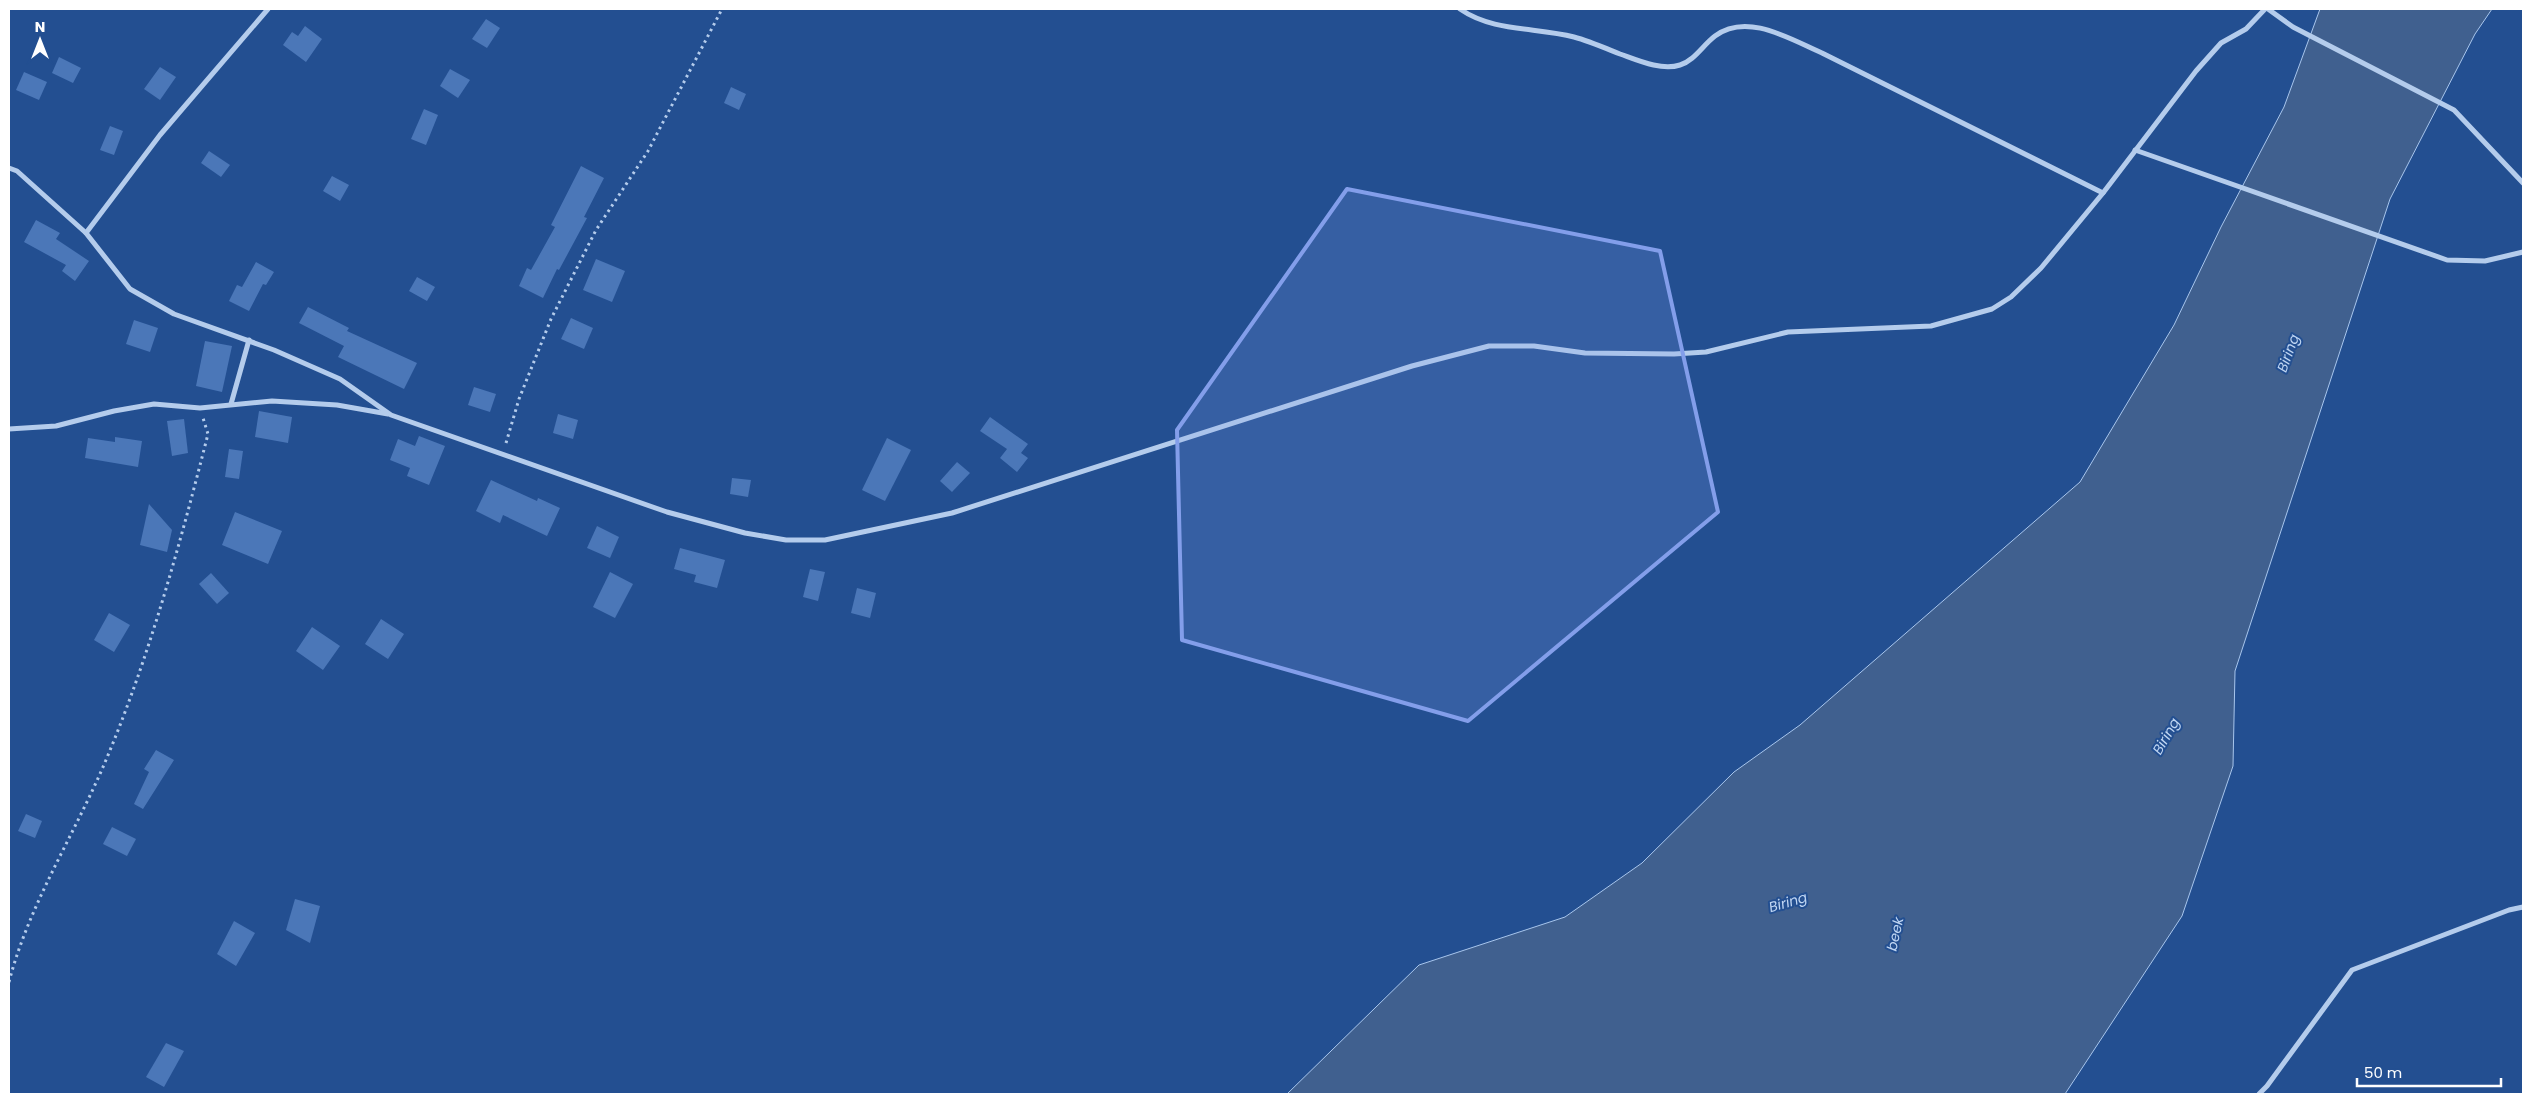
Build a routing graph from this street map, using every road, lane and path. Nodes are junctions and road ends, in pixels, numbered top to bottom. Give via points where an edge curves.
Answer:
1 (268, 9) edge
2 (722, 9) edge
3 (1460, 9) edge
4 (2267, 9) edge
5 (2135, 150) junction
6 (9, 168) edge
7 (2523, 183) edge
8 (2103, 193) junction
9 (86, 233) junction
10 (2523, 252) edge
11 (249, 340) junction
12 (231, 404) junction
13 (200, 408) junction
14 (391, 415) junction
15 (9, 429) edge
16 (503, 453) junction
17 (2523, 907) edge
18 (9, 982) edge
19 (2259, 1094) edge

1 - 9 street via 160,135
2 - 16 path via 648,151 596,230 552,319 519,399
3 - 8 street via 1494,24 1573,37 1642,62 1664,66 1680,65 1728,28 1749,26 1771,32 1822,53
4 - 5 street via 2208,57
4 - 7 street via 2292,27 2454,110
5 - 8 street
5 - 10 street via 2447,260 2484,261
6 - 9 street via 18,171
8 - 16 street via 2041,268 2011,298 1968,317 1931,326 1788,332 1706,352 1682,354 1585,353 1534,346 1489,346 1412,366 952,513 825,540 786,540 745,533 667,512
9 - 11 street via 130,289 174,314
11 - 12 street
11 - 14 street via 340,379
12 - 13 street
12 - 14 street via 272,401 337,405
13 - 15 street via 154,404 114,410 56,426
13 - 18 path via 208,434 180,544 134,686 106,760 15,959
14 - 16 street
17 - 19 street via 2352,970

